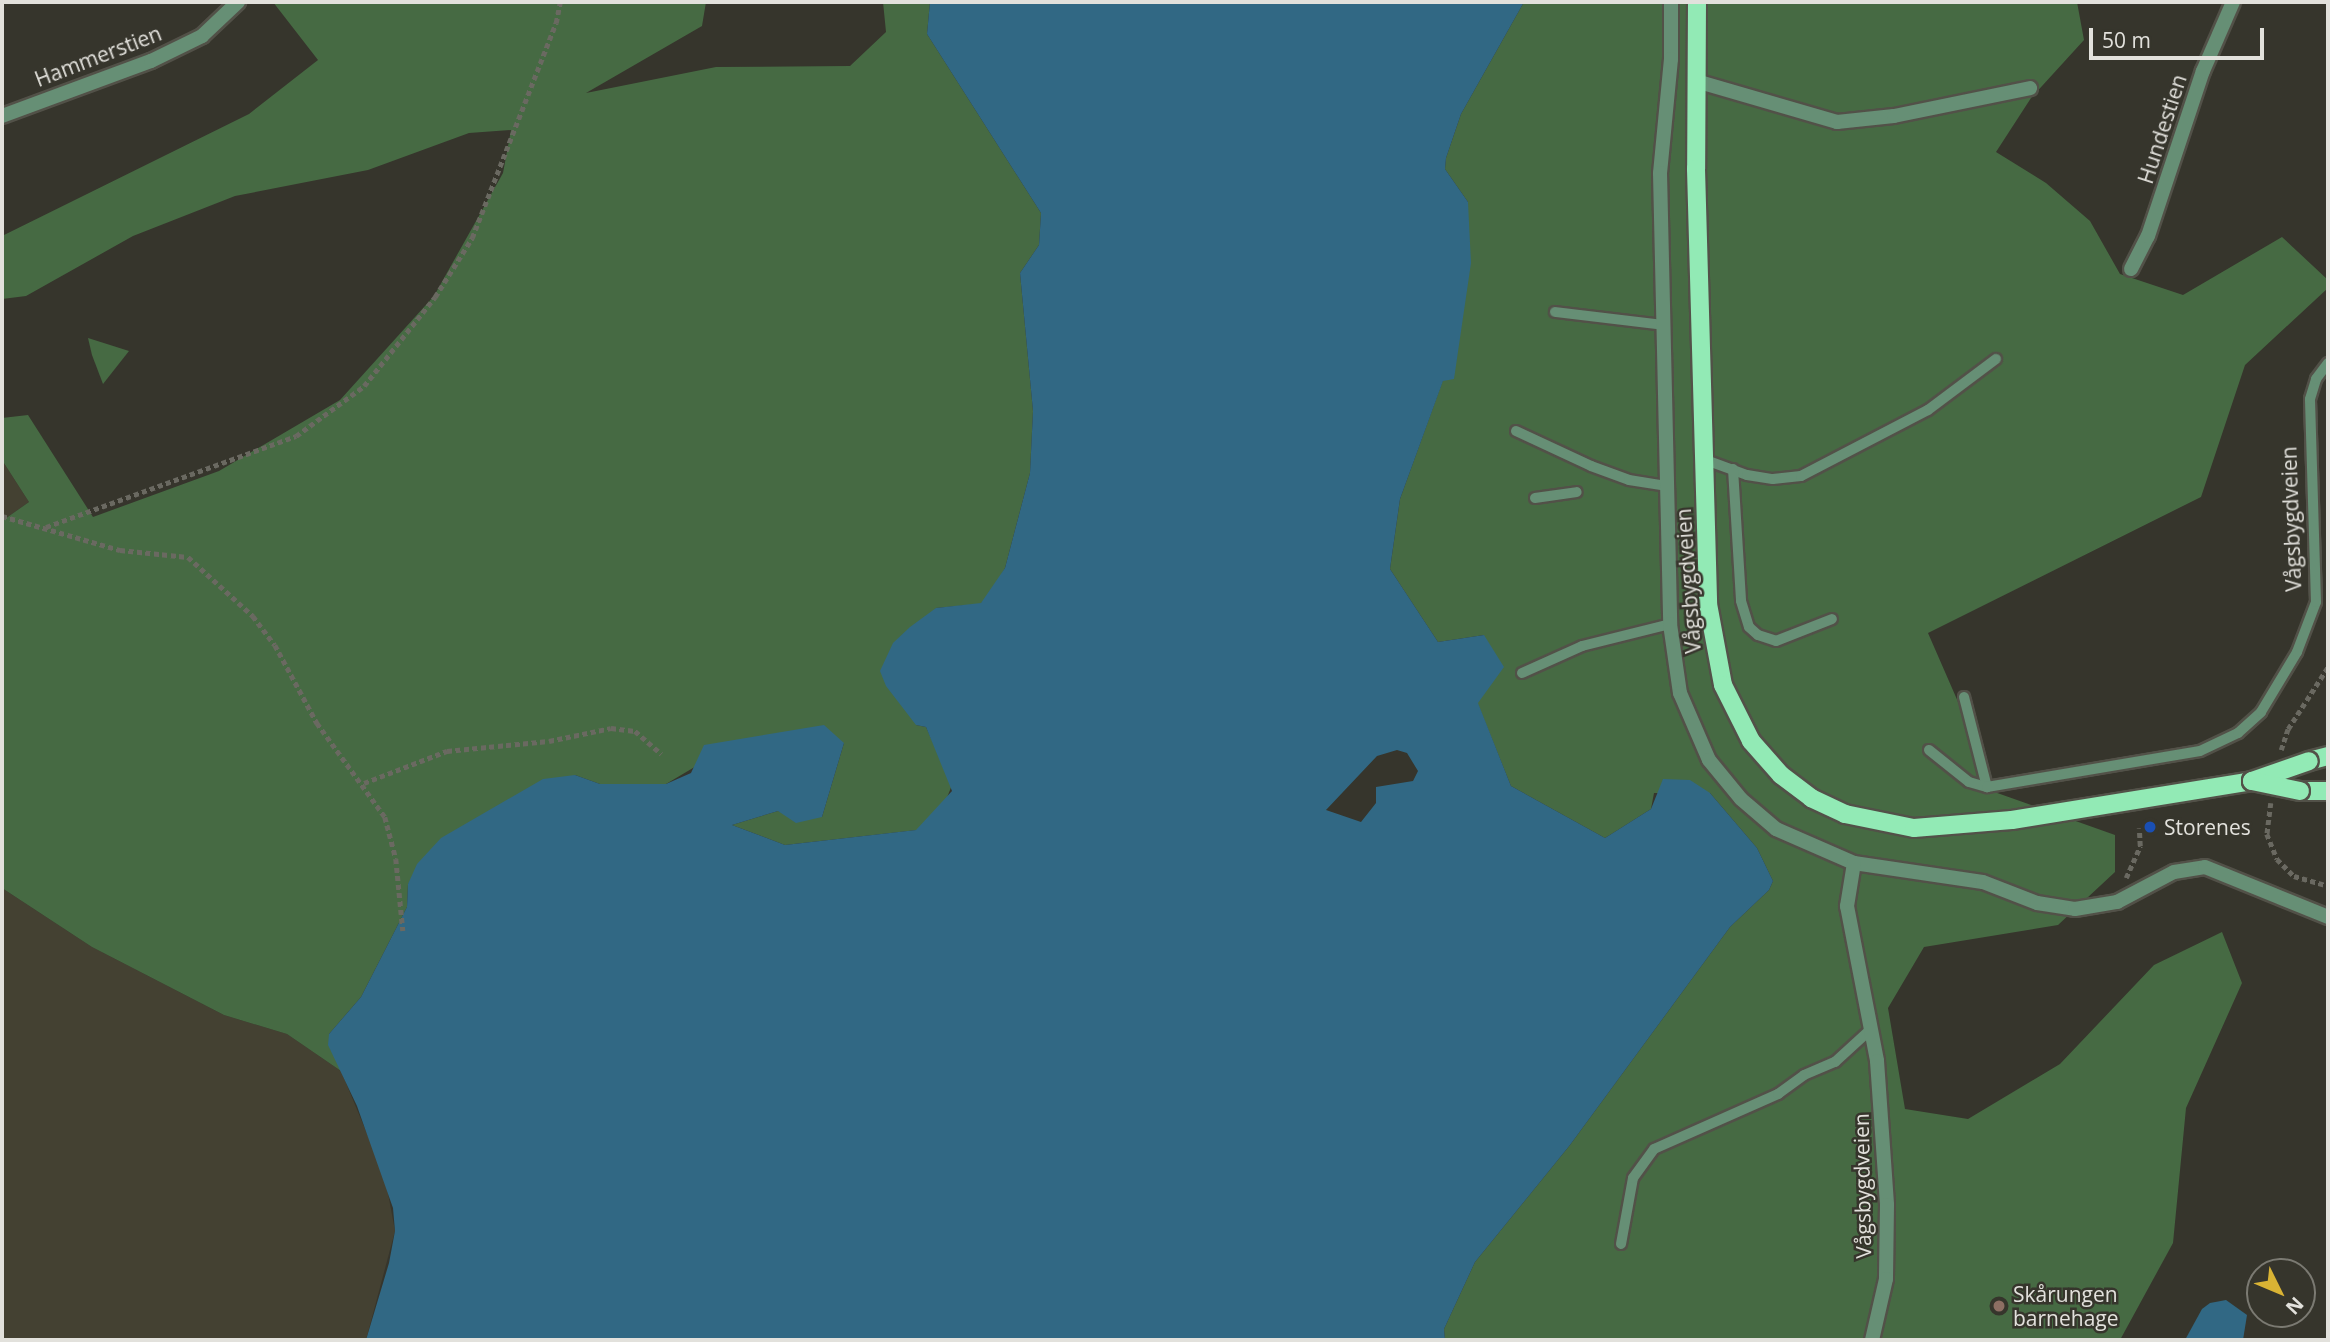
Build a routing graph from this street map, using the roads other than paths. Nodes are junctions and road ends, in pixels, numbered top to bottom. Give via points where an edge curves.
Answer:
1 (238, 2) edge
2 (1671, 2) edge
3 (1697, 2) edge
4 (2233, 2) edge
5 (1696, 81) junction
6 (2030, 88) dead end
7 (2, 116) edge
8 (2131, 269) dead end
9 (1555, 312) dead end
10 (1664, 325) junction
11 (1996, 359) dead end
12 (2328, 363) edge
13 (1516, 431) dead end
14 (1703, 459) junction
15 (1733, 469) junction
16 (1668, 486) junction
17 (1577, 492) dead end
18 (1535, 498) dead end
19 (1832, 619) dead end
20 (1670, 624) junction
21 (1522, 673) dead end
22 (1964, 697) dead end
23 (1929, 750) dead end
24 (2328, 755) edge
25 (2252, 781) junction
26 (1987, 788) junction
27 (2328, 791) edge
28 (1854, 863) junction
29 (2328, 917) edge
30 (1870, 1030) junction
31 (1621, 1244) dead end
32 (1872, 1340) edge

1 - 7 street, Hammerstien via 202,36 151,61
2 - 10 street, Vågsbygdveien via 1671,59 1660,173
3 - 5 main road, Vågsbygdveien
4 - 8 street, Hundestien via 2203,71 2148,236
5 - 6 street via 1837,122 1894,116
5 - 14 main road, Vågsbygdveien
9 - 10 lane
10 - 16 street, Vågsbygdveien
11 - 15 lane via 1928,410 1820,468 1773,479
12 - 26 lane, Vågsbygdveien via 2316,379 2310,399 2316,602 2297,652 2261,712 2238,733 2200,751
13 - 16 lane, Vågsbygdveien via 1616,475
14 - 15 lane
14 - 25 main road, Vågsbygdveien via 1708,604 1723,685 1759,753 1811,798 1876,823 1948,828
15 - 19 lane via 1741,601 1749,627 1776,640
16 - 20 street, Vågsbygdveien
17 - 18 lane
20 - 21 lane via 1594,642
20 - 28 street, Vågsbygdveien via 1686,714 1722,778 1776,829
22 - 26 lane
23 - 26 lane via 1969,782
24 - 25 main road, Vågsbygdveien, bridge
25 - 27 main road, Vågsbygdveien, bridge via 2300,791
28 - 29 street, Vågsbygdveien via 1983,882 2062,908 2099,907 2132,896 2174,872 2205,867
28 - 30 street, Vågsbygdveien via 1847,906
30 - 31 lane via 1835,1062 1804,1075 1778,1094 1654,1149 1633,1178
30 - 32 street, Vågsbygdveien via 1882,1103 1887,1205 1886,1279

